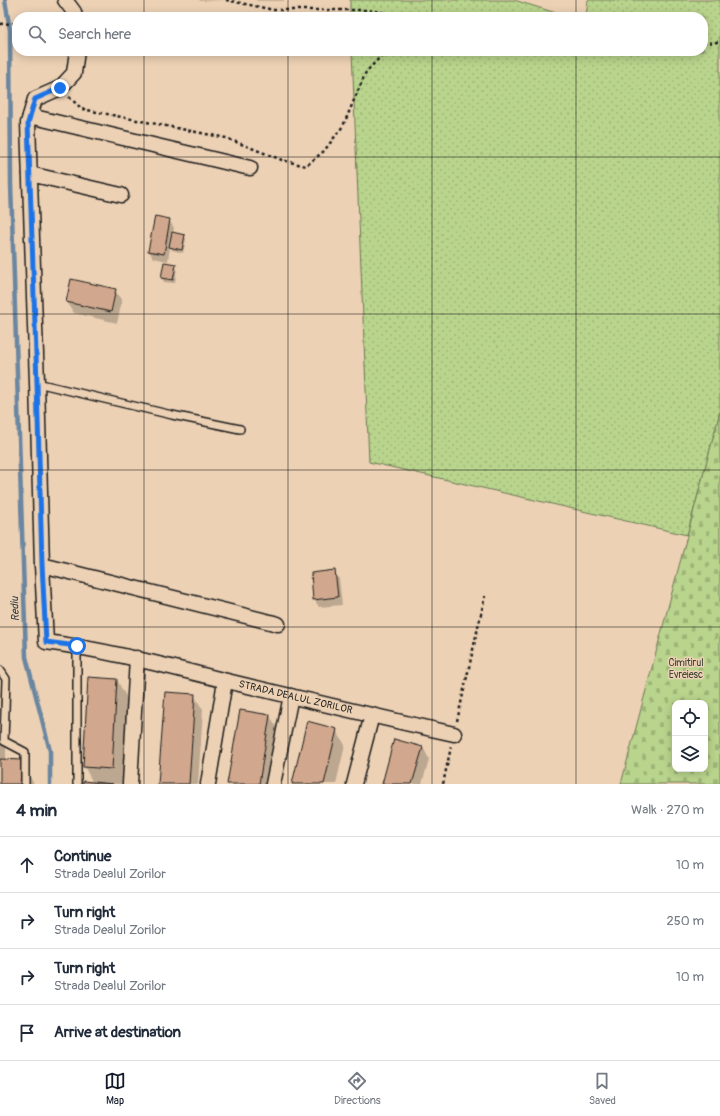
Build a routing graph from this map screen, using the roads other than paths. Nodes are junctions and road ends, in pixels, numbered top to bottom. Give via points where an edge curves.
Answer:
1 (65, 0) edge
2 (74, 12) edge
3 (76, 56) edge
4 (30, 116) junction
5 (250, 168) dead end
6 (30, 174) junction
7 (121, 195) dead end
8 (37, 383) junction
9 (240, 429) dead end
10 (42, 564) junction
11 (278, 624) dead end
12 (77, 646) junction
13 (137, 658) junction
14 (0, 670) edge
15 (225, 681) junction
16 (292, 696) junction
17 (372, 715) junction
18 (454, 734) road end
19 (25, 784) edge
20 (77, 784) edge
21 (130, 784) edge
22 (208, 784) edge
23 (273, 784) edge
24 (354, 784) edge

1 - 2 street
3 - 4 street, STRADA DEALUL ZORILOR via 74,74 60,88 35,99
4 - 5 street
4 - 6 street, STRADA DEALUL ZORILOR
6 - 7 street
6 - 8 street, STRADA DEALUL ZORILOR
8 - 9 lane
8 - 10 street, STRADA DEALUL ZORILOR
10 - 11 street
10 - 12 street, STRADA DEALUL ZORILOR via 46,642
12 - 13 street, STRADA DEALUL ZORILOR
12 - 20 lane
13 - 15 street, STRADA DEALUL ZORILOR
13 - 21 street
14 - 19 lane via 6,679 4,741 25,752
15 - 16 street, STRADA DEALUL ZORILOR
15 - 22 street
16 - 17 street, STRADA DEALUL ZORILOR
16 - 23 street
17 - 18 street, STRADA DEALUL ZORILOR
17 - 24 street

